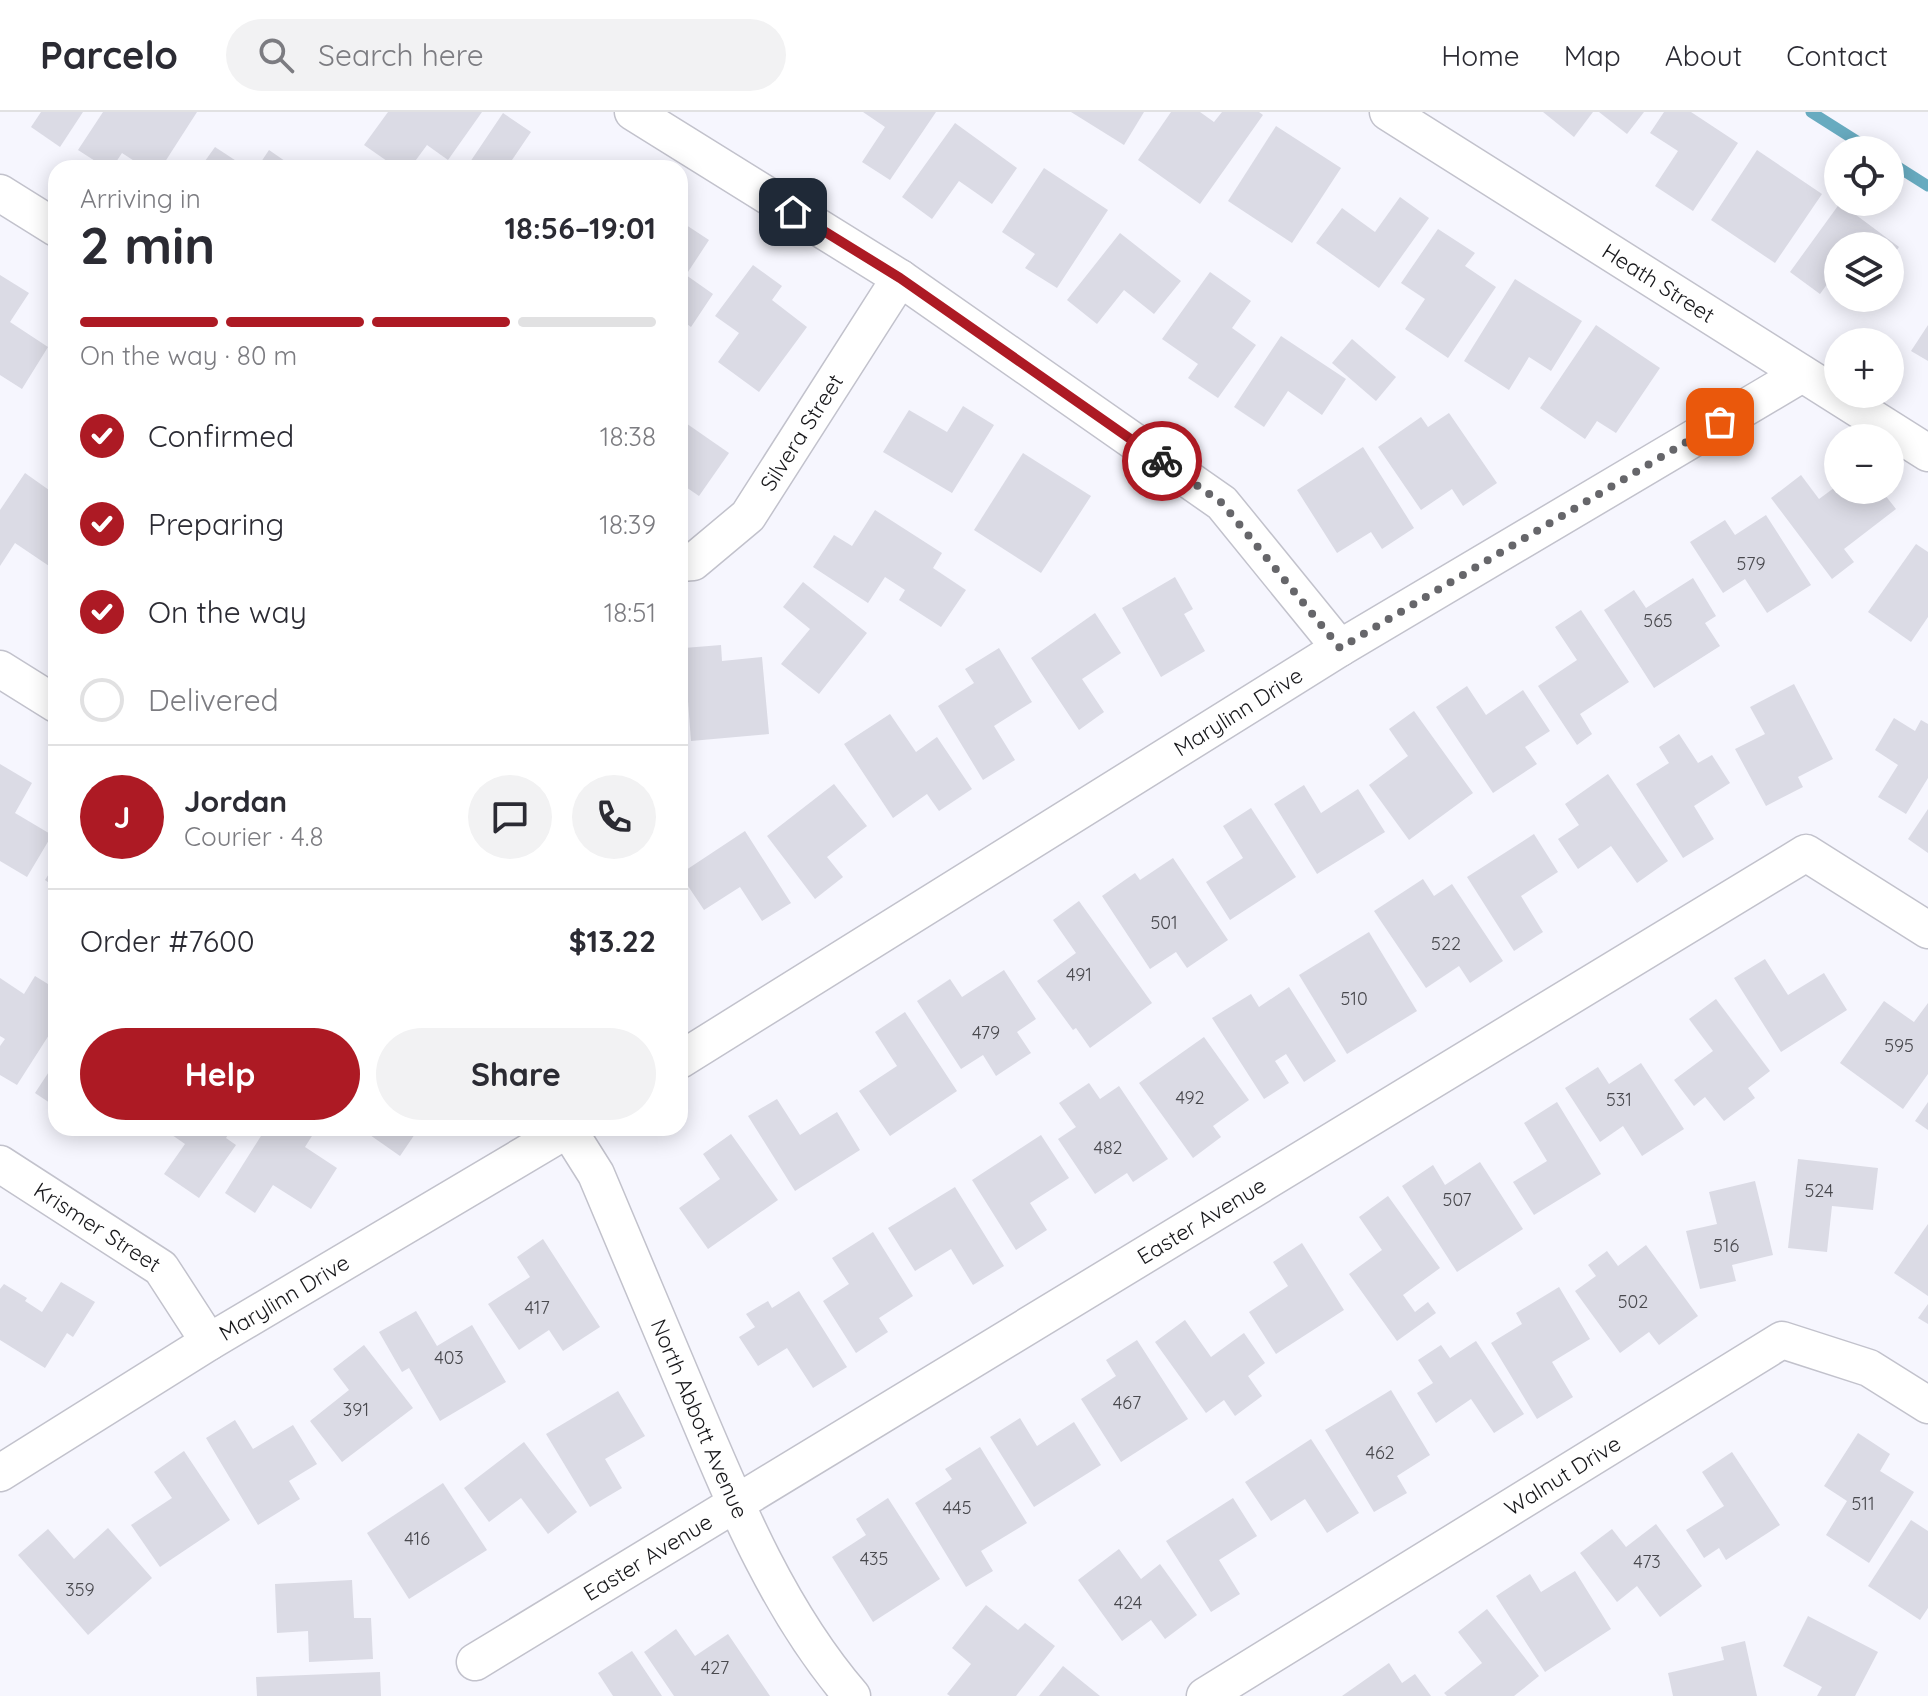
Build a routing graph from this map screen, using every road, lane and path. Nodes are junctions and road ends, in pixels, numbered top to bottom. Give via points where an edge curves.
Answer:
1 (633, 112) edge
2 (1388, 112) edge
3 (0, 193) edge
4 (48, 223) edge
5 (900, 278) junction
6 (1802, 374) junction
7 (1928, 453) edge
8 (688, 562) edge
9 (1340, 648) junction
10 (0, 669) edge
11 (48, 699) edge
12 (1928, 930) edge
13 (688, 1055) edge
14 (556, 1136) edge
15 (574, 1136) edge
16 (0, 1164) edge
17 (209, 1342) junction
18 (1928, 1405) edge
19 (0, 1473) edge
20 (736, 1506) junction
21 (475, 1662) dead end
22 (852, 1696) edge
23 (1205, 1696) edge

1 - 5 street
2 - 6 street, Heath Street
3 - 4 street
5 - 8 street, Silvera Street via 748,516
5 - 9 street via 1222,503
6 - 7 street, Heath Street
6 - 9 street, Marylinn Drive
9 - 13 street, Marylinn Drive
10 - 11 street
12 - 20 street, Easter Avenue via 1806,853
14 - 17 street, Marylinn Drive
15 - 20 street, North Abbott Avenue via 596,1174
16 - 17 street, Krismer Street via 161,1268
17 - 19 street, Marylinn Drive
18 - 23 street, Walnut Drive via 1869,1368 1782,1340
20 - 21 street, Easter Avenue
20 - 22 street, North Abbott Avenue via 780,1590

